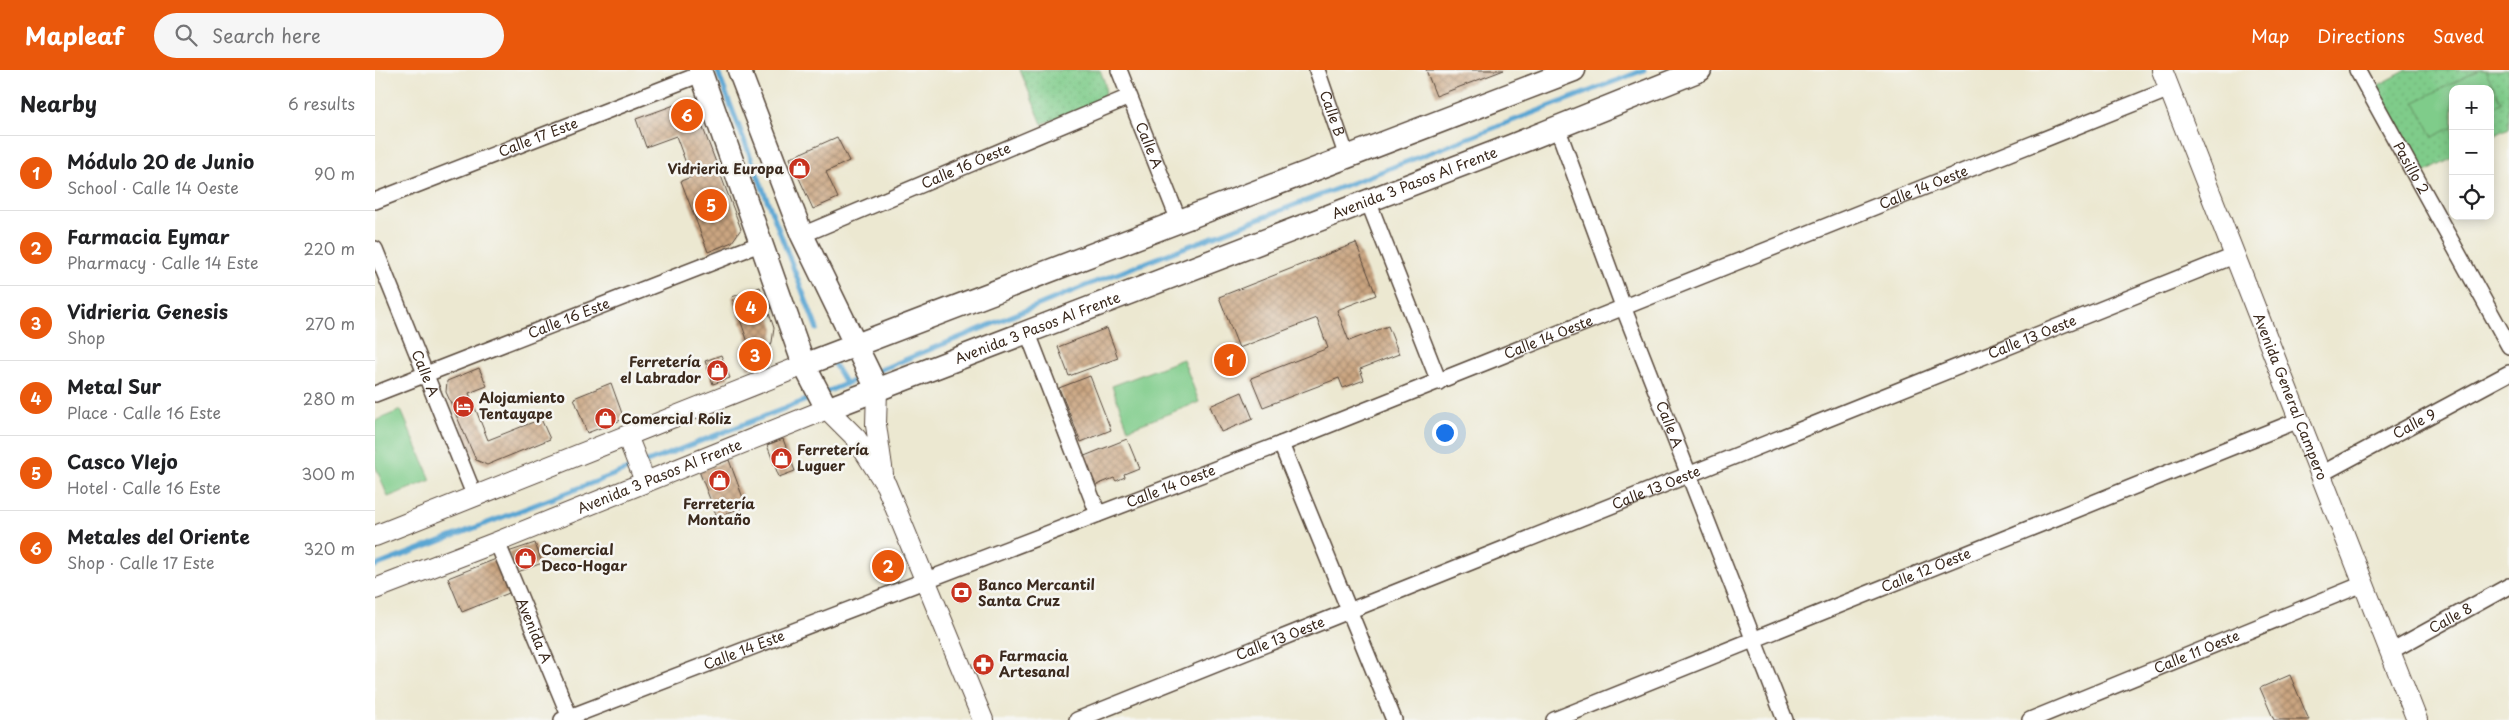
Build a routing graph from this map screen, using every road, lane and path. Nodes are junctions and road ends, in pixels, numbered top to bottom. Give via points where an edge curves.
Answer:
1 (739, 70) edge
2 (1119, 70) edge
3 (1317, 70) edge
4 (1574, 70) edge
5 (1699, 70) edge
6 (2357, 70) edge
7 (701, 72) edge
8 (1670, 75) edge
9 (2166, 76) edge
10 (1129, 97) junction
11 (1557, 127) junction
12 (1347, 157) junction
13 (375, 201) edge
14 (1367, 201) junction
15 (1179, 221) junction
16 (803, 235) junction
17 (762, 243) junction
18 (375, 249) edge
19 (2234, 256) junction
20 (1624, 308) junction
21 (1027, 331) junction
22 (854, 345) junction
23 (2509, 346) edge
24 (808, 373) junction
25 (2509, 373) edge
26 (427, 375) junction
27 (872, 379) junction
28 (1439, 382) junction
29 (375, 394) edge
30 (826, 407) junction
31 (2299, 420) junction
32 (627, 436) junction
33 (1281, 444) junction
34 (640, 470) junction
35 (2321, 474) junction
36 (1689, 475) junction
37 (886, 486) junction
38 (475, 497) junction
39 (1098, 514) junction
40 (375, 536) edge
41 (497, 542) junction
42 (925, 579) junction
43 (2363, 584) junction
44 (2509, 586) edge
45 (375, 589) edge
46 (1349, 610) junction
47 (1753, 639) junction
48 (2391, 651) junction
49 (567, 719) edge
50 (983, 720) edge
51 (1077, 720) edge
52 (1394, 720) edge
53 (1554, 720) edge
54 (1785, 720) edge
55 (2030, 720) edge
56 (2417, 720) edge

1 - 16 main road
2 - 10 street, Calle A
3 - 12 street, Calle B
4 - 12 main road
5 - 8 main road, Avenida 3 Pasos Al Frente
6 - 23 street, Pasillo 2
7 - 13 street, Calle 17 Este
7 - 17 main road
8 - 11 main road, Avenida 3 Pasos Al Frente
9 - 19 street, Avenida General Campero
9 - 20 street, Calle 14 Oeste
10 - 15 street, Calle A
10 - 16 street, Calle 16 Oeste
11 - 14 main road, Avenida 3 Pasos Al Frente
11 - 20 street, Calle A
12 - 15 main road
14 - 21 main road, Avenida 3 Pasos Al Frente
14 - 28 street
15 - 22 main road
16 - 22 main road
17 - 24 main road
17 - 26 street, Calle 16 Este
18 - 26 street, Calle A
19 - 31 street, Avenida General Campero
19 - 36 street, Calle 13 Oeste
20 - 28 street, Calle 14 Oeste
20 - 36 street, Calle A
21 - 27 main road, Avenida 3 Pasos Al Frente
21 - 39 street
22 - 24 main road
22 - 27 main road
24 - 30 main road
24 - 32 street
25 - 35 street, Calle 9
26 - 29 street, Calle 16 Este
26 - 38 street, Calle A
27 - 30 main road, Avenida 3 Pasos Al Frente
27 - 37 street
28 - 33 street, Calle 14 Oeste
30 - 34 street, Avenida 3 Pasos Al Frente
30 - 37 street via 856,438
31 - 35 street, Avenida General Campero
31 - 47 street, Calle 12 Oeste
32 - 34 street
32 - 38 street
33 - 39 street, Calle 14 Oeste
33 - 46 street
34 - 41 street, Avenida 3 Pasos Al Frente
35 - 43 street, Avenida General Campero
36 - 46 street, Calle 13 Oeste
36 - 47 street, Calle A
37 - 42 street
38 - 40 street
39 - 42 street, Calle 14 Oeste
41 - 45 street, Avenida 3 Pasos Al Frente
41 - 49 street, Avenida A
42 - 49 street, Calle 14 Este
42 - 50 street
43 - 48 street, Avenida General Campero
43 - 55 street, Calle 11 Oeste
44 - 48 street, Calle 8
46 - 51 street, Calle 13 Oeste
46 - 52 street
47 - 53 street, Calle 12 Oeste
47 - 54 street, Calle A
48 - 56 street, Avenida General Campero

